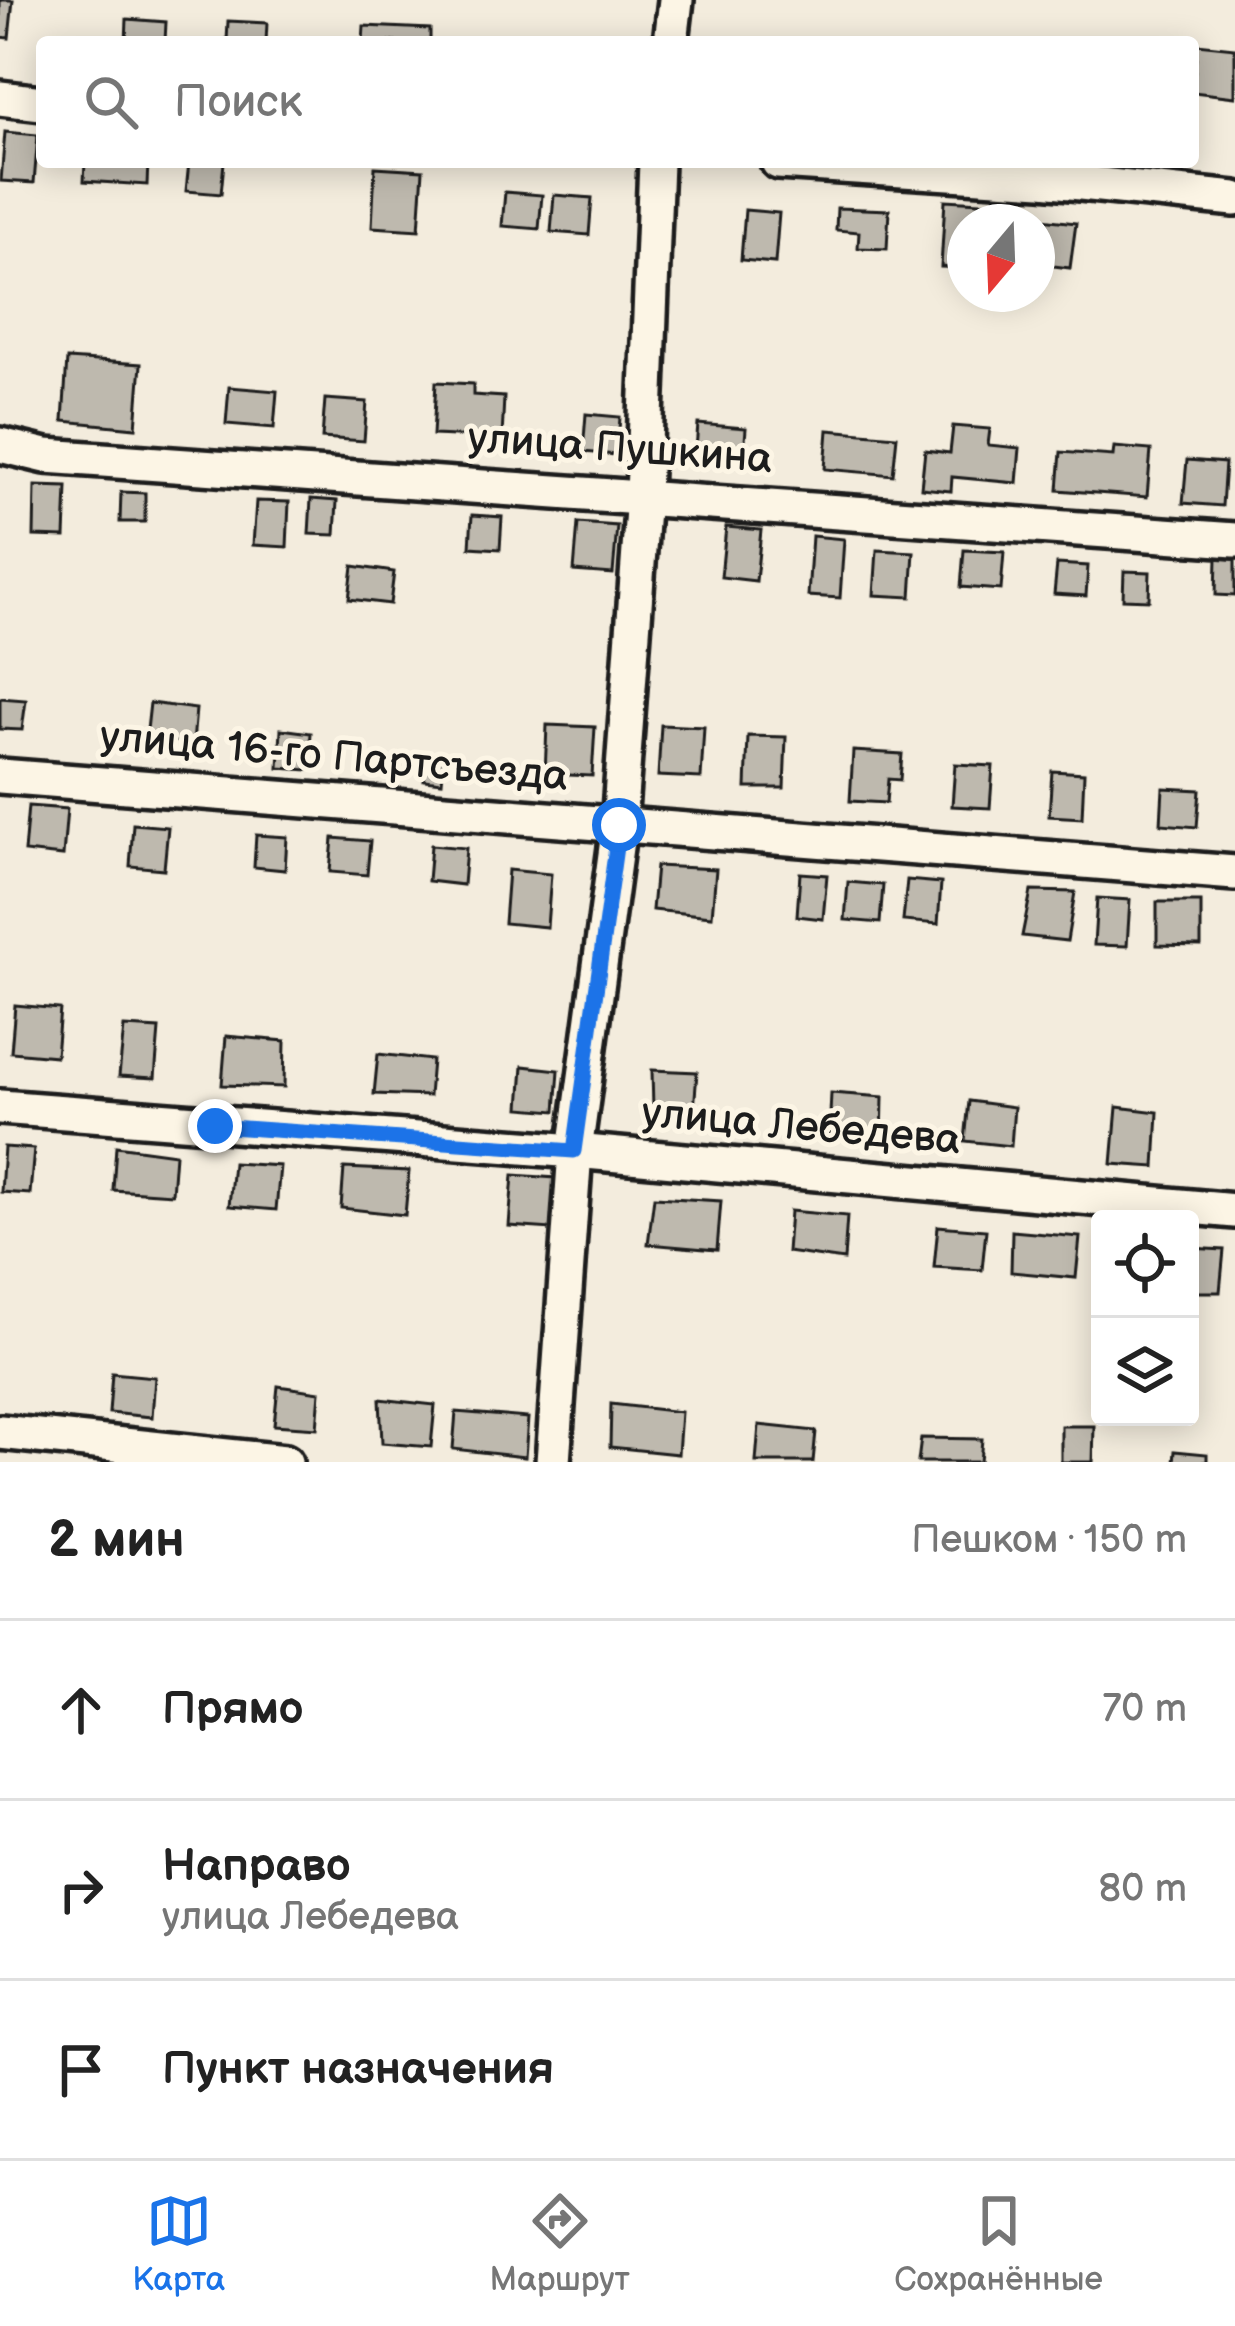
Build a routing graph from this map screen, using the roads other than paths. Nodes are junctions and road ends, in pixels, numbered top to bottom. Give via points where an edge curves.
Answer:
1 (676, 0) edge
2 (672, 36) edge
3 (0, 98) edge
4 (36, 102) edge
5 (656, 168) edge
6 (877, 168) edge
7 (1235, 199) edge
8 (0, 445) edge
9 (644, 495) junction
10 (1235, 540) edge
11 (0, 776) edge
12 (619, 825) junction
13 (1235, 873) edge
14 (0, 1107) edge
15 (574, 1151) junction
16 (1235, 1211) edge
17 (0, 1432) edge
18 (286, 1462) edge
19 (553, 1462) edge

1 - 2 street
3 - 4 street
5 - 9 street
6 - 7 street
8 - 9 street, улица Пушкина via 46,456
9 - 10 street, улица Пушкина
9 - 12 street
11 - 12 street, улица 16-го Партсъезда
12 - 13 street, улица 16-го Партсъезда
12 - 15 street
14 - 15 street, улица Лебедева
15 - 16 street, улица Лебедева
15 - 19 street
17 - 18 street

